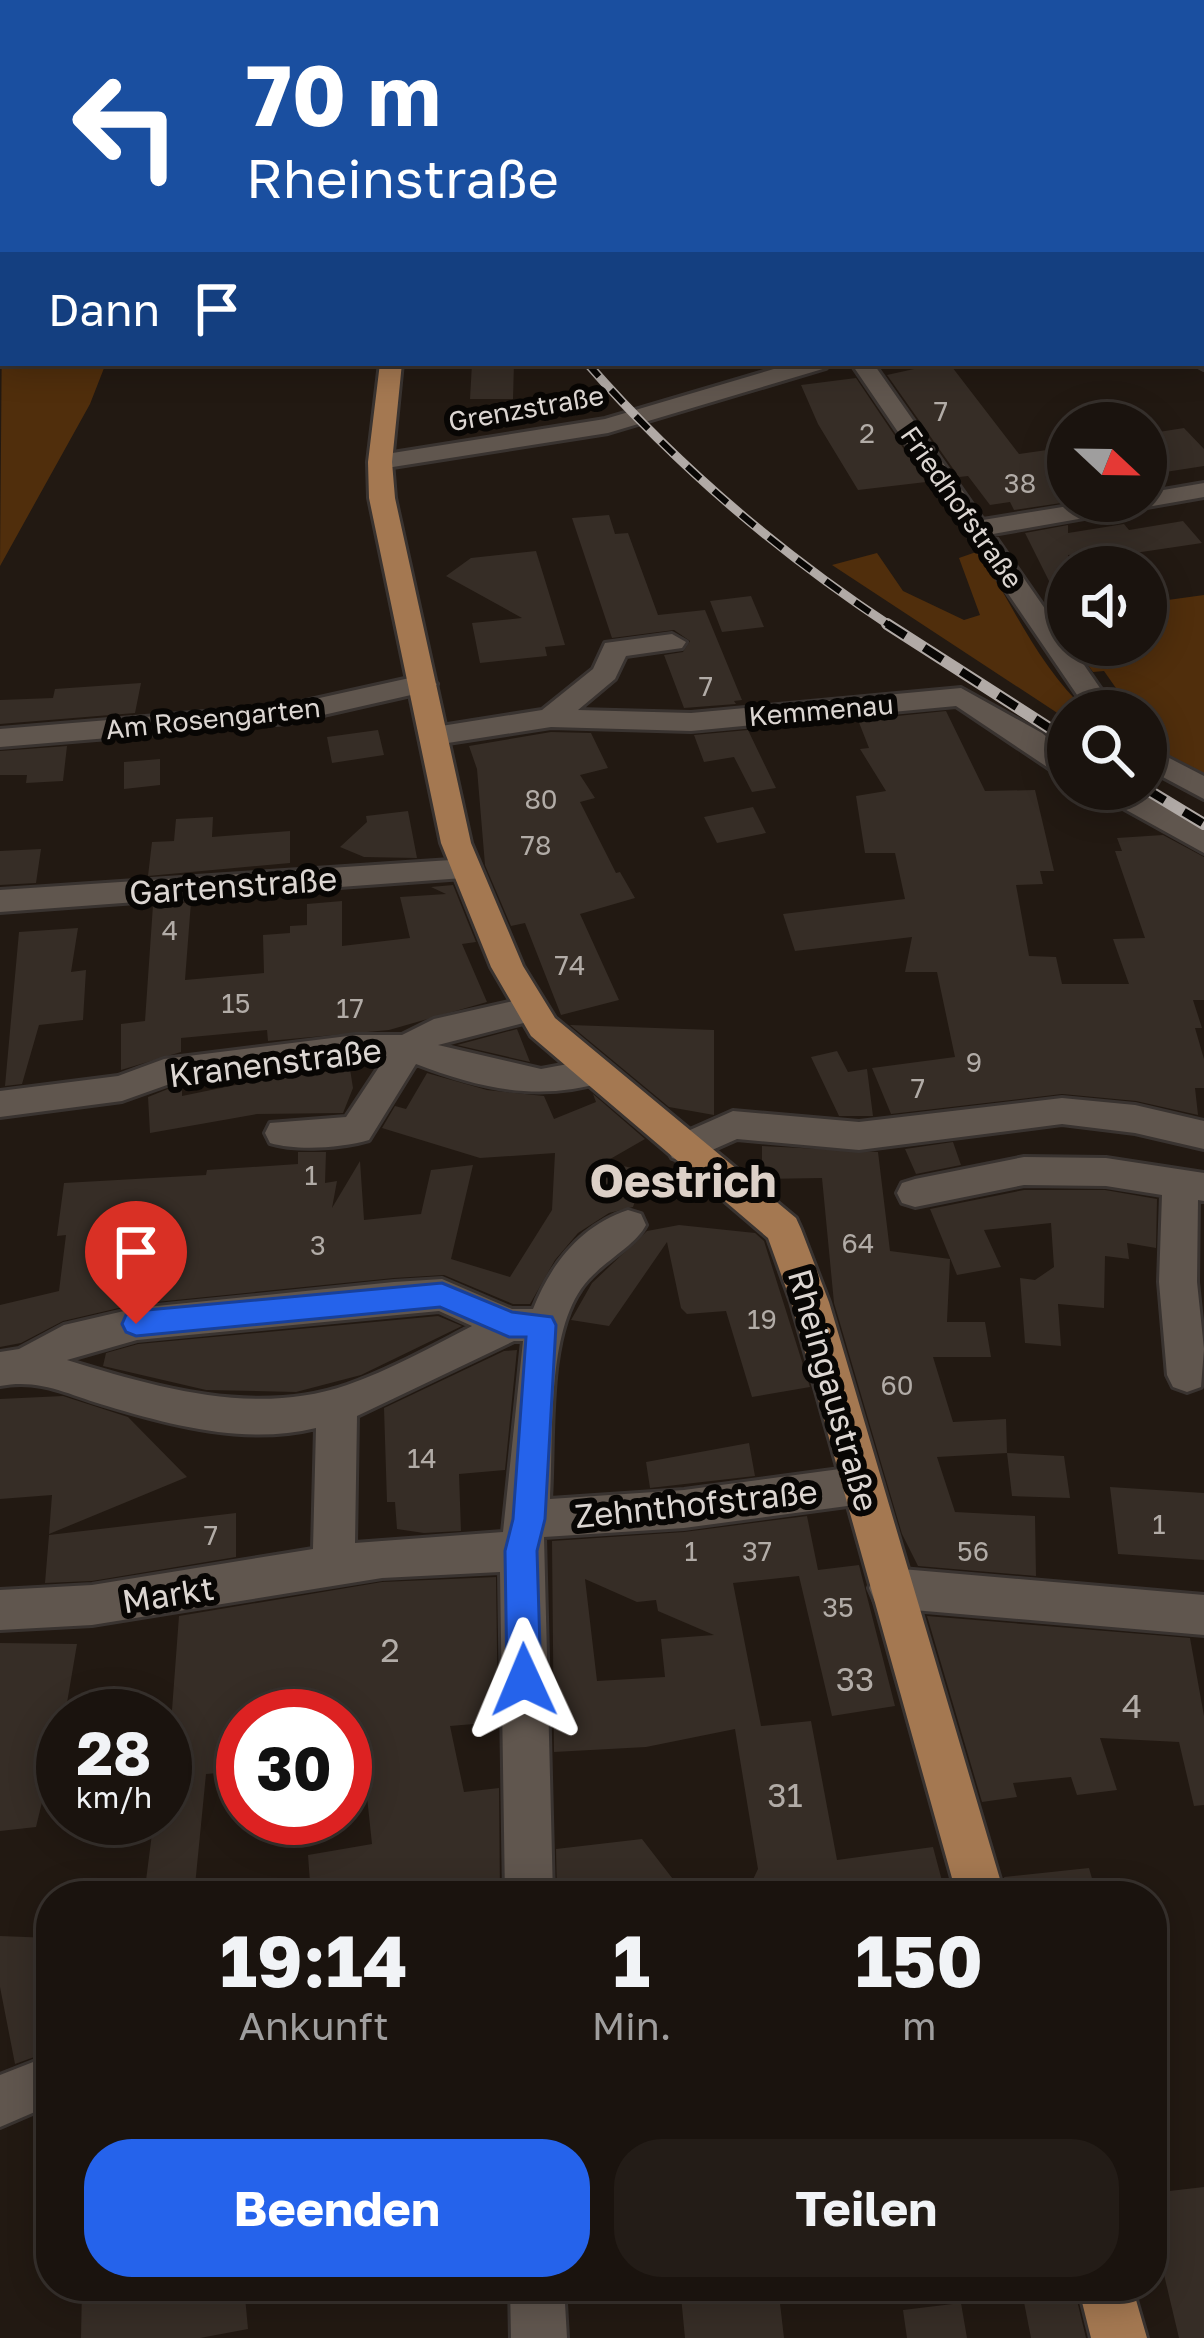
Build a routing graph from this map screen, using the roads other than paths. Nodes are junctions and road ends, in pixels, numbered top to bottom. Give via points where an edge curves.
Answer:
1 (391, 366) edge
2 (808, 366) edge
3 (864, 366) edge
4 (380, 462) junction
5 (1204, 490) edge
6 (1167, 497) edge
7 (1047, 517) edge
8 (977, 529) junction
9 (672, 642) dead end
10 (423, 685) junction
11 (1088, 690) edge
12 (551, 718) junction
13 (435, 736) junction
14 (0, 738) edge
15 (1047, 754) edge
16 (1167, 767) edge
17 (1204, 789) edge
18 (1148, 810) edge
19 (1204, 843) edge
20 (466, 870) junction
21 (0, 901) edge
22 (531, 1009) junction
23 (409, 1048) junction
24 (595, 1072) junction
25 (0, 1104) edge
26 (1011, 1116) junction
27 (283, 1133) dead end
28 (1204, 1135) edge
29 (686, 1148) junction
30 (1024, 1171) junction
31 (1192, 1186) edge
32 (915, 1193) dead end
33 (628, 1225) dead end
34 (525, 1325) junction
35 (13, 1367) edge
36 (1187, 1375) dead end
37 (338, 1406) junction
38 (862, 1484) junction
39 (525, 1535) junction
40 (334, 1566) junction
41 (890, 1588) junction
42 (0, 1610) edge
43 (1204, 1615) edge
44 (529, 1881) edge
45 (977, 1881) edge
46 (36, 2086) edge
47 (0, 2101) edge
48 (537, 2301) edge
49 (1109, 2301) edge
50 (538, 2338) edge
51 (1119, 2338) edge

1 - 4 main road, Rheingaustraße
2 - 4 street, Grenzstraße via 608,426
3 - 8 street, Friedhofstraße
4 - 10 main road, Rheingaustraße
5 - 6 street
7 - 8 street
8 - 11 street, Friedhofstraße
9 - 12 street via 615,649 605,673
10 - 13 main road, Rheingaustraße
10 - 14 street, Am Rosengarten via 288,714
12 - 13 street, Kemmenau
12 - 15 street, Kemmenau via 691,722 961,697
13 - 20 main road, Rheingaustraße
16 - 17 street
18 - 19 street
20 - 21 street, Gartenstraße
20 - 22 main road, Rheingaustraße
22 - 23 street, Kranenstraße via 434,1031
22 - 24 main road, Rheingaustraße
23 - 24 street, Kranenstraße via 541,1082
23 - 25 street, Kranenstraße via 164,1072 63,1100
23 - 27 street, Kranenstraße via 356,1130
24 - 29 main road, Rheingaustraße
26 - 28 street via 1095,1112
26 - 29 street via 859,1136 733,1125
26 - 30 street
29 - 38 main road, Rheingaustraße via 783,1229
30 - 31 street via 1106,1172
30 - 32 street
31 - 36 street via 1178,1282
33 - 34 street via 594,1243
34 - 35 street via 442,1295 394,1298 136,1324 64,1340
34 - 37 street
34 - 39 street
35 - 37 street via 202,1413
37 - 40 street
38 - 39 street, Zehnthofstraße
38 - 41 main road, Rheingaustraße
39 - 40 street, Markt
39 - 44 street
40 - 42 street, Markt via 92,1605
41 - 43 street
41 - 45 main road, Rheingaustraße
46 - 47 street
48 - 50 street
49 - 51 main road

